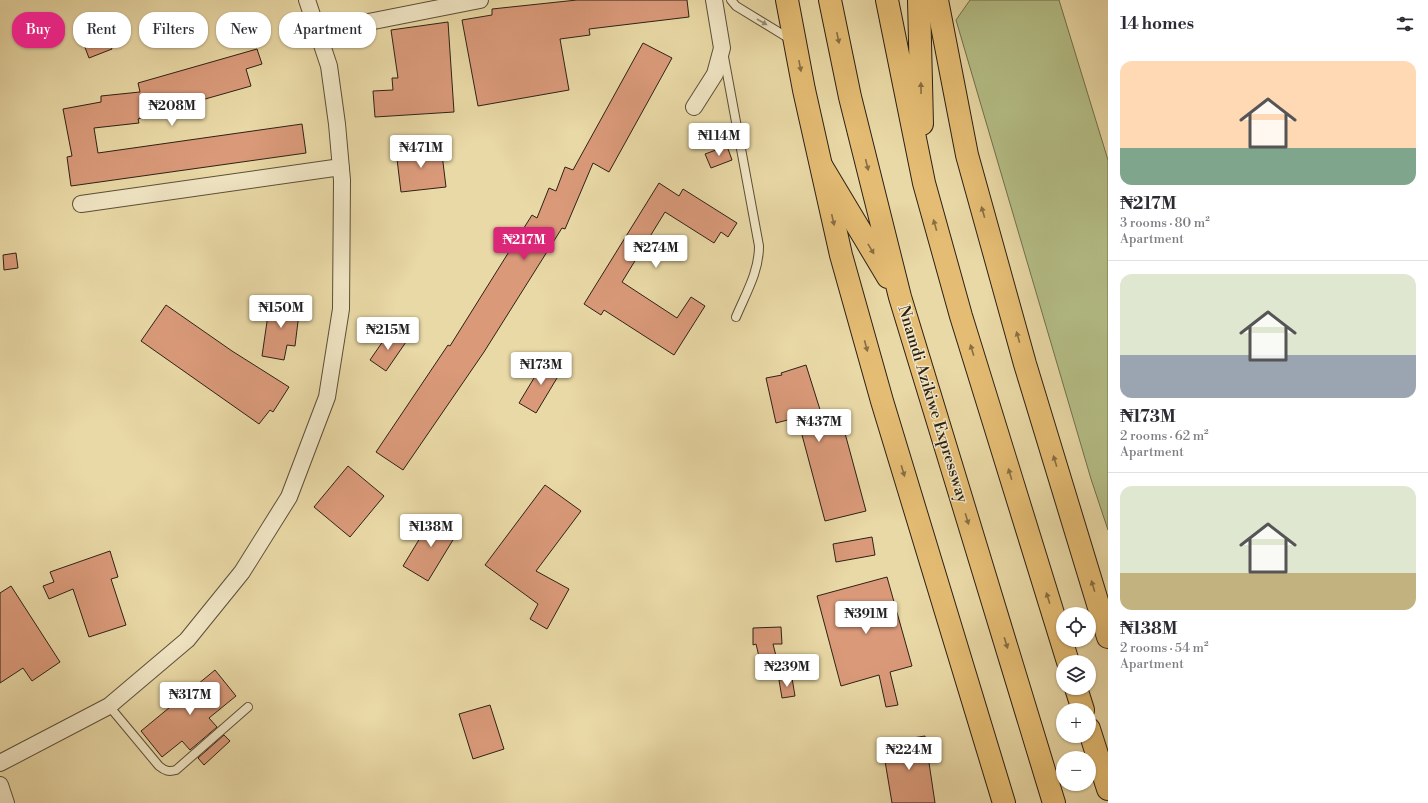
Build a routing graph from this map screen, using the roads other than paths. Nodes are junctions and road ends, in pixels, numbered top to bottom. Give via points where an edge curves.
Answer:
1 (307, 0) edge
2 (480, 0) edge
3 (714, 0) edge
4 (731, 0) edge
5 (787, 0) edge
6 (830, 0) edge
7 (887, 0) edge
8 (919, 0) edge
9 (937, 0) edge
10 (311, 12) edge
11 (376, 21) edge
12 (795, 41) junction
13 (323, 48) edge
14 (722, 48) junction
15 (694, 107) dead end
16 (341, 167) junction
17 (822, 167) junction
18 (924, 183) junction
19 (81, 204) dead end
20 (900, 297) junction
21 (736, 317) dead end
22 (1108, 637) edge
23 (1066, 655) edge
24 (109, 706) junction
25 (248, 707) dead end
26 (1093, 743) edge
27 (0, 763) edge
28 (0, 785) edge
29 (1108, 789) edge
30 (6, 803) edge
31 (1004, 803) edge
32 (1054, 803) edge

1 - 10 street
2 - 11 street
3 - 14 street
4 -> 12 lane via 736,6
5 - 12 highway
6 -> 20 highway, Nnamdi Azikiwe Expressway via 850,97
7 - 18 highway
18 -> 8 highway
22 -> 9 highway via 1025,364 967,155
12 -> 17 highway
13 - 16 street via 329,66
14 - 15 street via 715,74
14 - 21 lane via 759,246 756,271
16 - 19 street
16 - 24 street via 341,309 327,397 289,498 242,572 187,640
17 -> 20 highway
17 -> 31 highway via 841,255 882,401
23 -> 18 highway via 961,316
20 -> 32 highway, Nnamdi Azikiwe Expressway
24 - 25 lane via 159,766 167,771 176,770
24 - 27 street
26 - 29 highway
28 - 30 street

